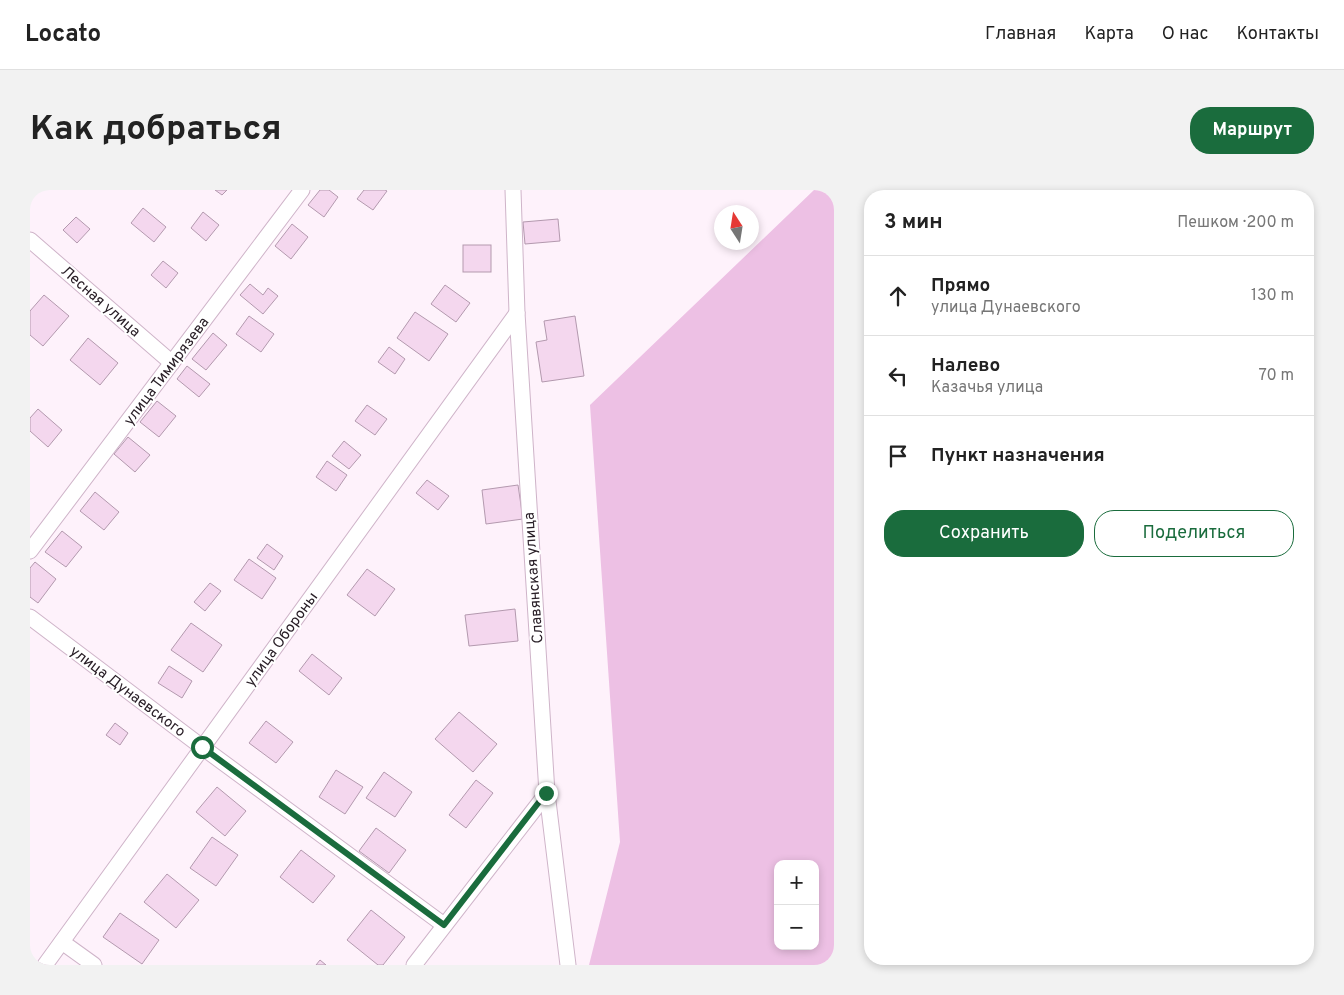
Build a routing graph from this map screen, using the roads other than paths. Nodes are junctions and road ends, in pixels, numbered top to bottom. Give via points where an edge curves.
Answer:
1 (302, 190) edge
2 (513, 190) edge
3 (30, 240) edge
4 (517, 313) junction
5 (172, 363) junction
6 (30, 551) edge
7 (30, 617) edge
8 (202, 747) junction
9 (546, 793) junction
10 (444, 925) junction
11 (62, 942) junction
12 (45, 965) edge
13 (94, 965) edge
14 (414, 965) edge
15 (568, 965) edge

1 - 5 street, улица Тимирязева
2 - 4 street, Славянская улица
3 - 5 street, Лесная улица
4 - 8 street, улица Обороны
4 - 9 street, Славянская улица
5 - 6 street, улица Тимирязева
7 - 8 street, улица Дунаевского
8 - 10 street, улица Дунаевского
8 - 11 street, улица Обороны
9 - 10 street
9 - 15 street, Славянская улица
10 - 14 street
11 - 12 street, улица Обороны
11 - 13 street

